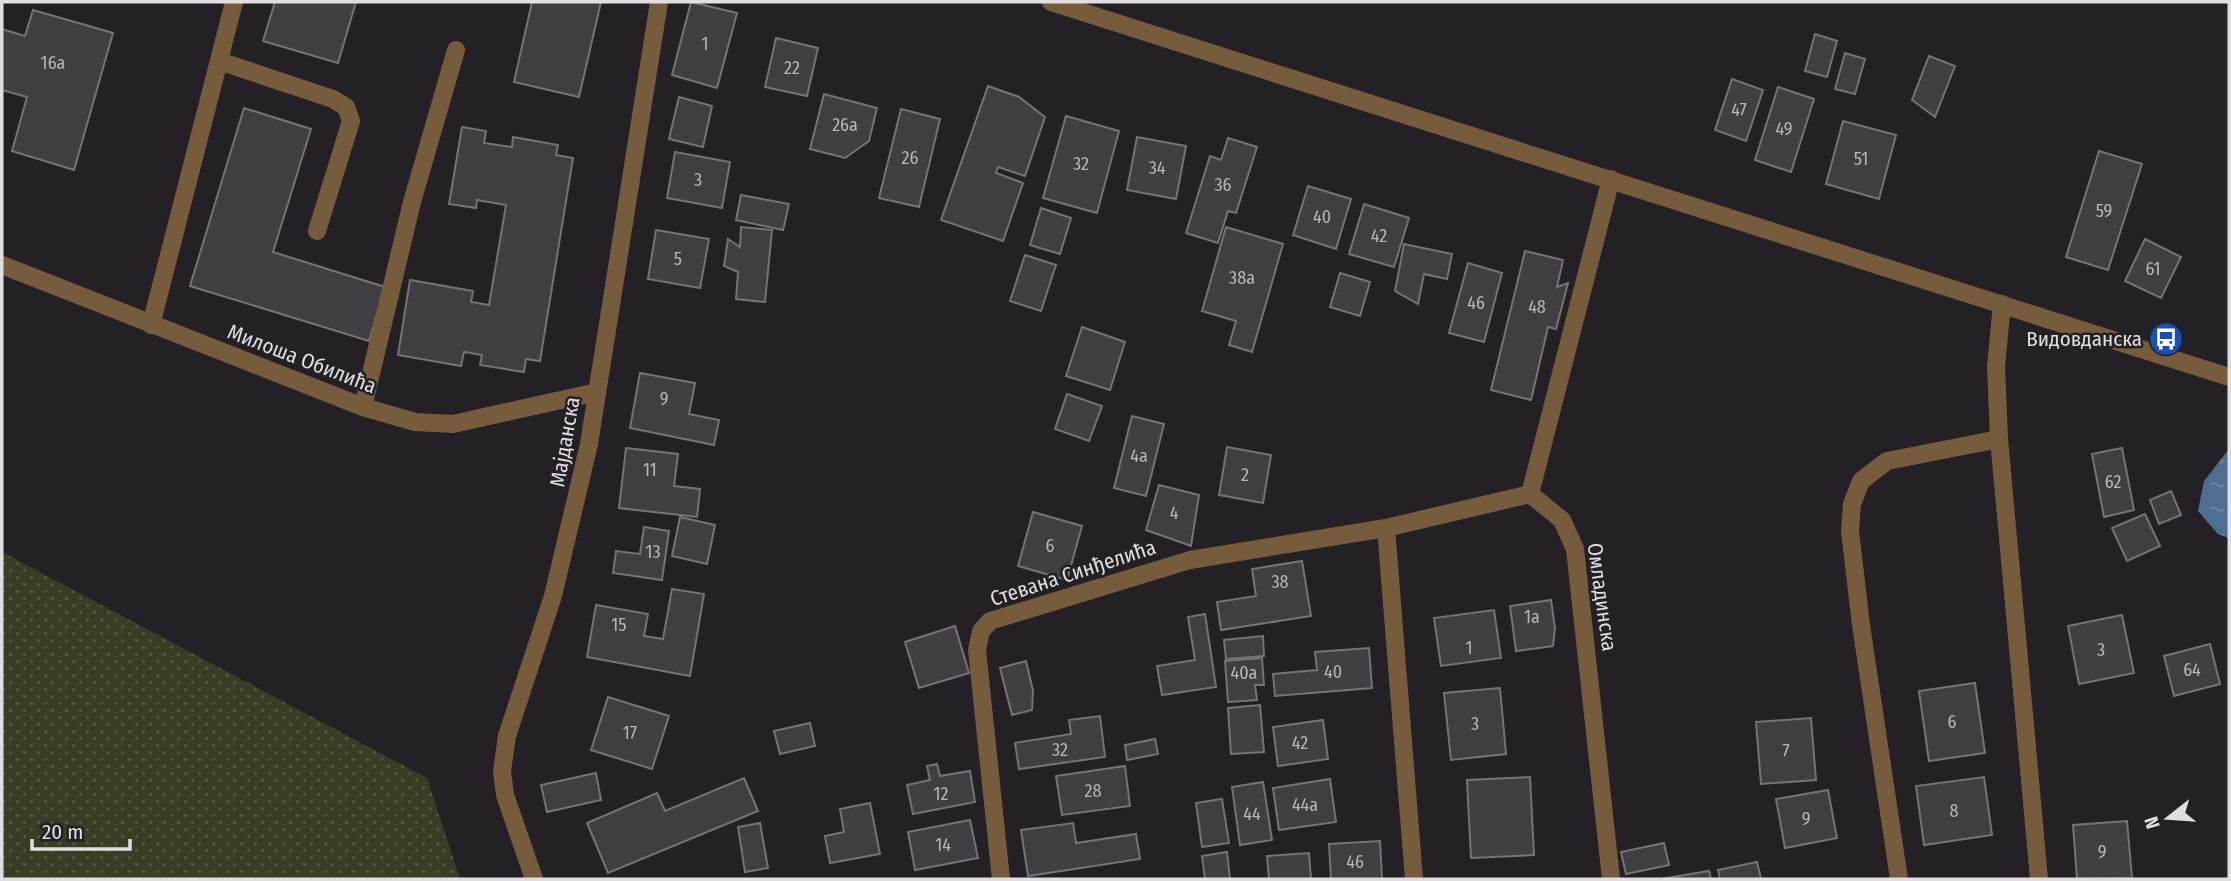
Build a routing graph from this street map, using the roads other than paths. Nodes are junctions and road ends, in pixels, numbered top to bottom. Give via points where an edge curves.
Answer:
1 (234, 2) edge
2 (659, 2) edge
3 (1051, 2) edge
4 (456, 50) dead end
5 (219, 61) junction
6 (1611, 179) junction
7 (317, 231) dead end
8 (2, 265) edge
9 (2002, 304) junction
10 (151, 325) junction
11 (2229, 377) edge
12 (597, 391) junction
13 (363, 407) junction
14 (1999, 439) junction
15 (1530, 494) junction
16 (1386, 528) junction
17 (534, 879) edge
18 (1000, 879) edge
19 (1414, 879) edge
20 (1611, 879) edge
21 (1899, 879) edge
22 (2039, 879) edge

1 - 5 street
2 - 12 street, Мајданска
3 - 6 street
4 - 13 street via 412,202
5 - 7 street via 346,107 351,121
5 - 10 street
6 - 9 street
6 - 15 street
8 - 10 street, Милоша Обилића
9 - 11 street
9 - 14 street via 1996,366
10 - 13 street, Милоша Обилића
12 - 13 street, Милоша Обилића via 453,424 415,422
12 - 17 street, Мајданска via 574,514 508,736 502,771 505,795
14 - 21 street via 1887,461 1861,481 1852,504 1850,531 1861,625
14 - 22 street
15 - 16 street, Стевана Синђелића
15 - 20 street, Омладинска via 1562,520 1575,549
16 - 18 street, Стевана Синђелића via 1190,559 990,621 981,631 976,650
16 - 19 street

